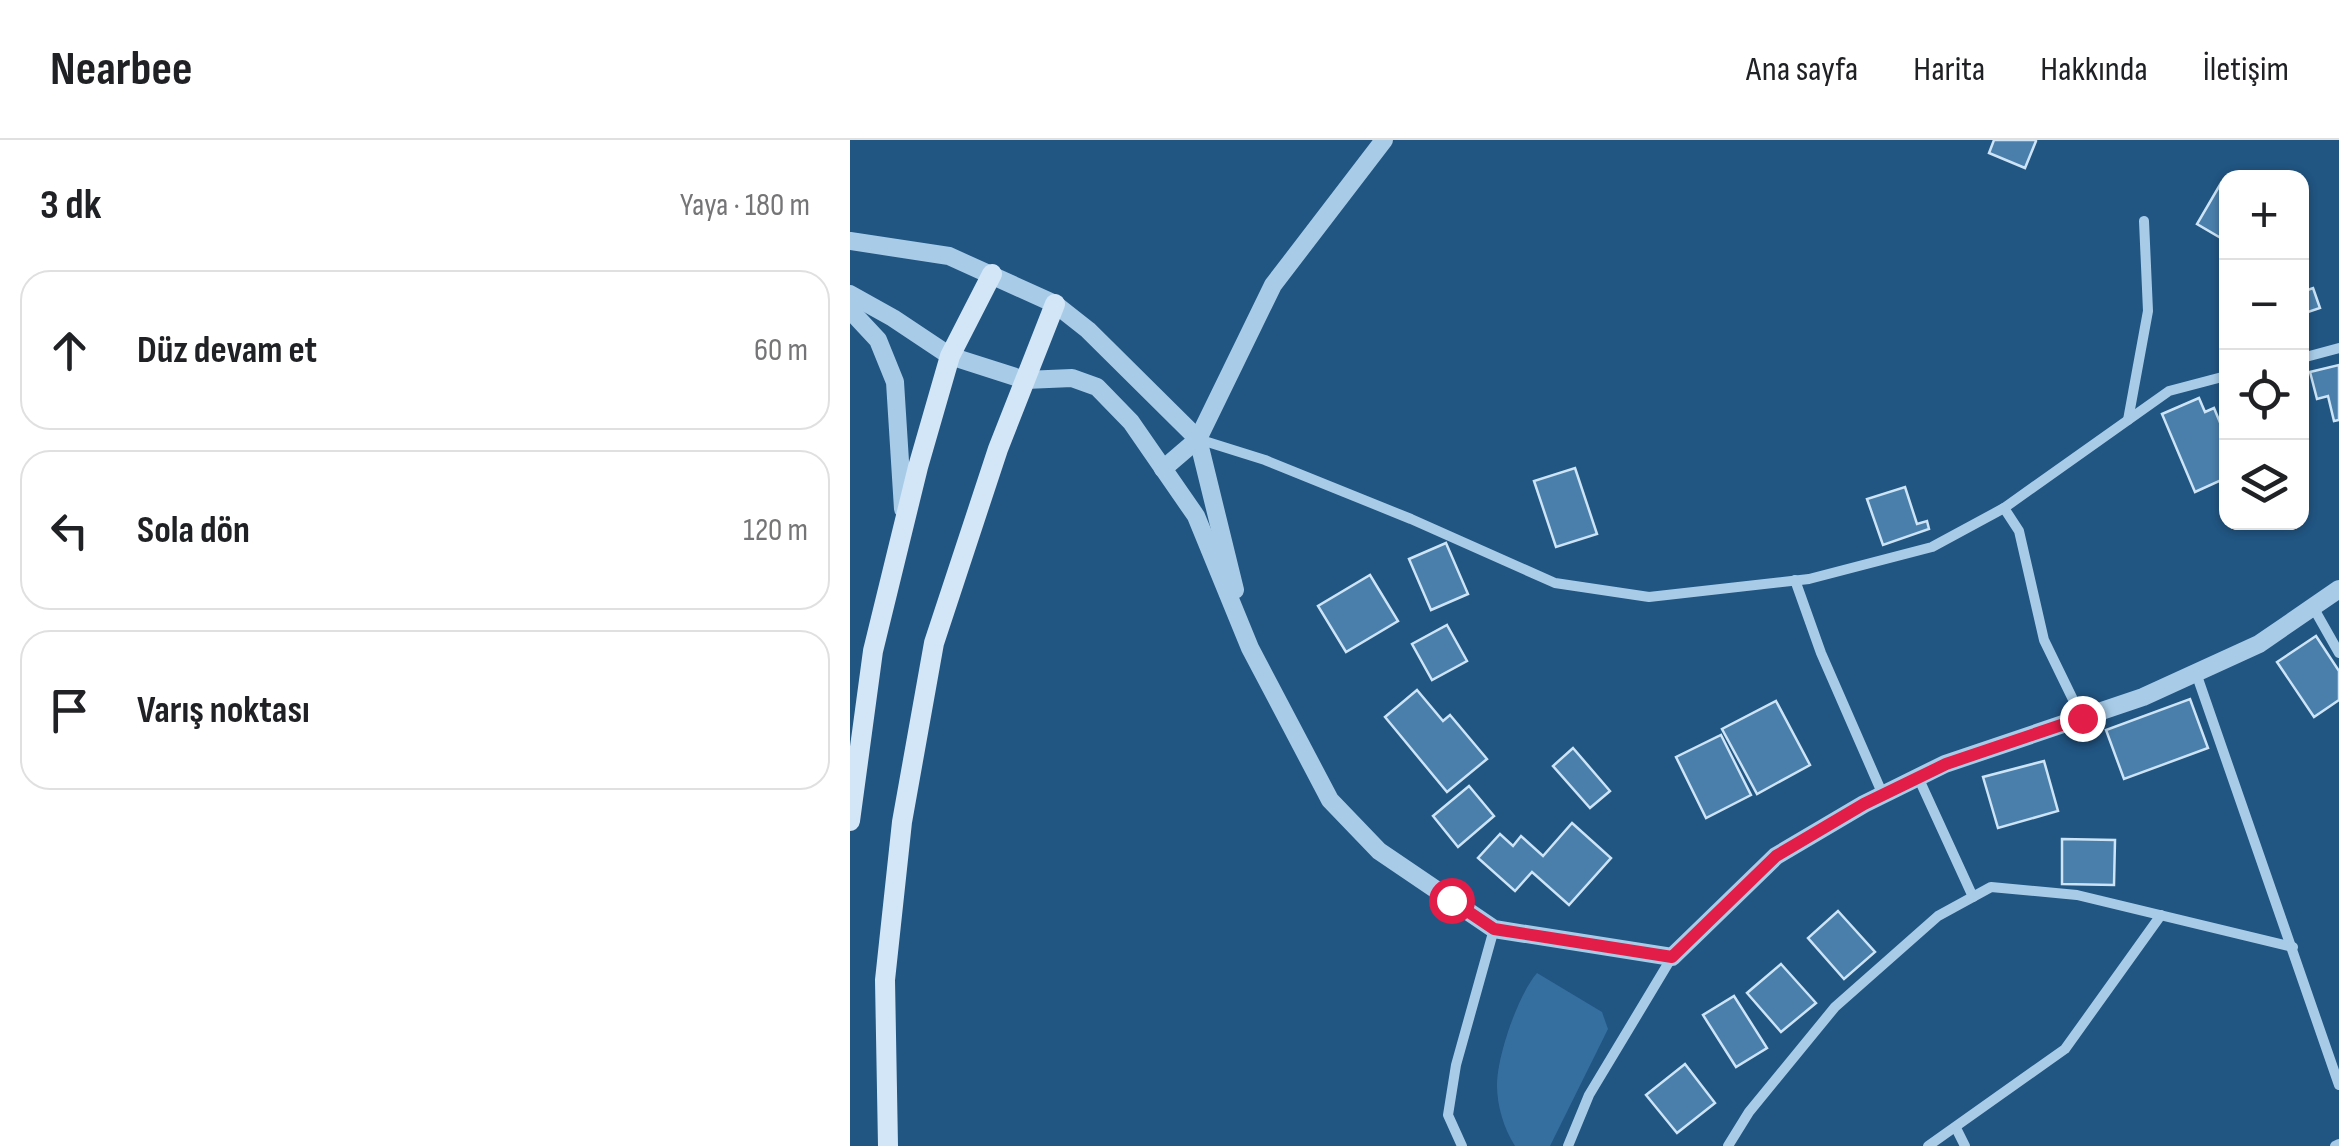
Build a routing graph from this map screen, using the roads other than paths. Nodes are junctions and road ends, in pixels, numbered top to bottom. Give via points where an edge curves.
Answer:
1 (1384, 140) edge
2 (2144, 221) dead end
3 (850, 241) edge
4 (992, 274) junction
5 (850, 294) edge
6 (1056, 304) junction
7 (850, 310) edge
8 (2339, 348) edge
9 (950, 356) junction
10 (2309, 356) edge
11 (2219, 378) edge
12 (1025, 380) junction
13 (2128, 420) junction
14 (1198, 439) junction
15 (1163, 469) junction
16 (2004, 508) junction
17 (904, 526) junction
18 (1795, 580) junction
19 (2339, 589) edge
20 (2312, 607) junction
21 (1250, 648) junction
22 (2339, 653) edge
23 (2196, 672) junction
24 (2082, 718) junction
25 (1918, 777) junction
26 (1883, 795) junction
27 (850, 821) edge
28 (1973, 897) junction
29 (2160, 915) junction
30 (1494, 929) junction
31 (2292, 947) junction
32 (1672, 957) junction
33 (2339, 1085) edge
34 (1956, 1128) junction
35 (888, 1146) edge
36 (1462, 1146) edge
37 (1568, 1146) edge
38 (1728, 1146) edge
39 (1928, 1146) edge
40 (1965, 1146) edge

1 - 14 street via 1273,285
2 - 13 street via 2148,311
3 - 4 street via 949,256
4 - 6 street
4 - 9 main road
5 - 9 street
6 - 12 main road
6 - 14 street
7 - 17 street via 878,340 895,382
8 - 10 street
9 - 12 street
9 - 17 main road
11 - 13 street via 2169,391
12 - 15 street via 1072,378 1097,387
12 - 35 main road via 934,643 902,822 886,980
13 - 16 street
14 - 15 street
14 - 18 street via 1338,489 1554,583 1649,597
14 - 21 street
15 - 21 street via 1196,516
16 - 18 street via 1932,547
16 - 24 street via 2019,532 2044,640
17 - 27 main road via 873,652
18 - 26 street
19 - 20 street
20 - 22 street
20 - 23 street via 2259,644
21 - 30 street via 1330,800 1379,851
23 - 24 street
23 - 31 street
24 - 25 street
25 - 26 street
25 - 28 street
26 - 32 street via 1776,856
28 - 29 street via 1991,887 2060,893
28 - 38 street via 1938,916 1834,1008
29 - 31 street
29 - 34 street via 2065,1050
30 - 32 street
30 - 36 street via 1448,1115
31 - 33 street
32 - 37 street via 1589,1096
34 - 39 street
34 - 40 street

